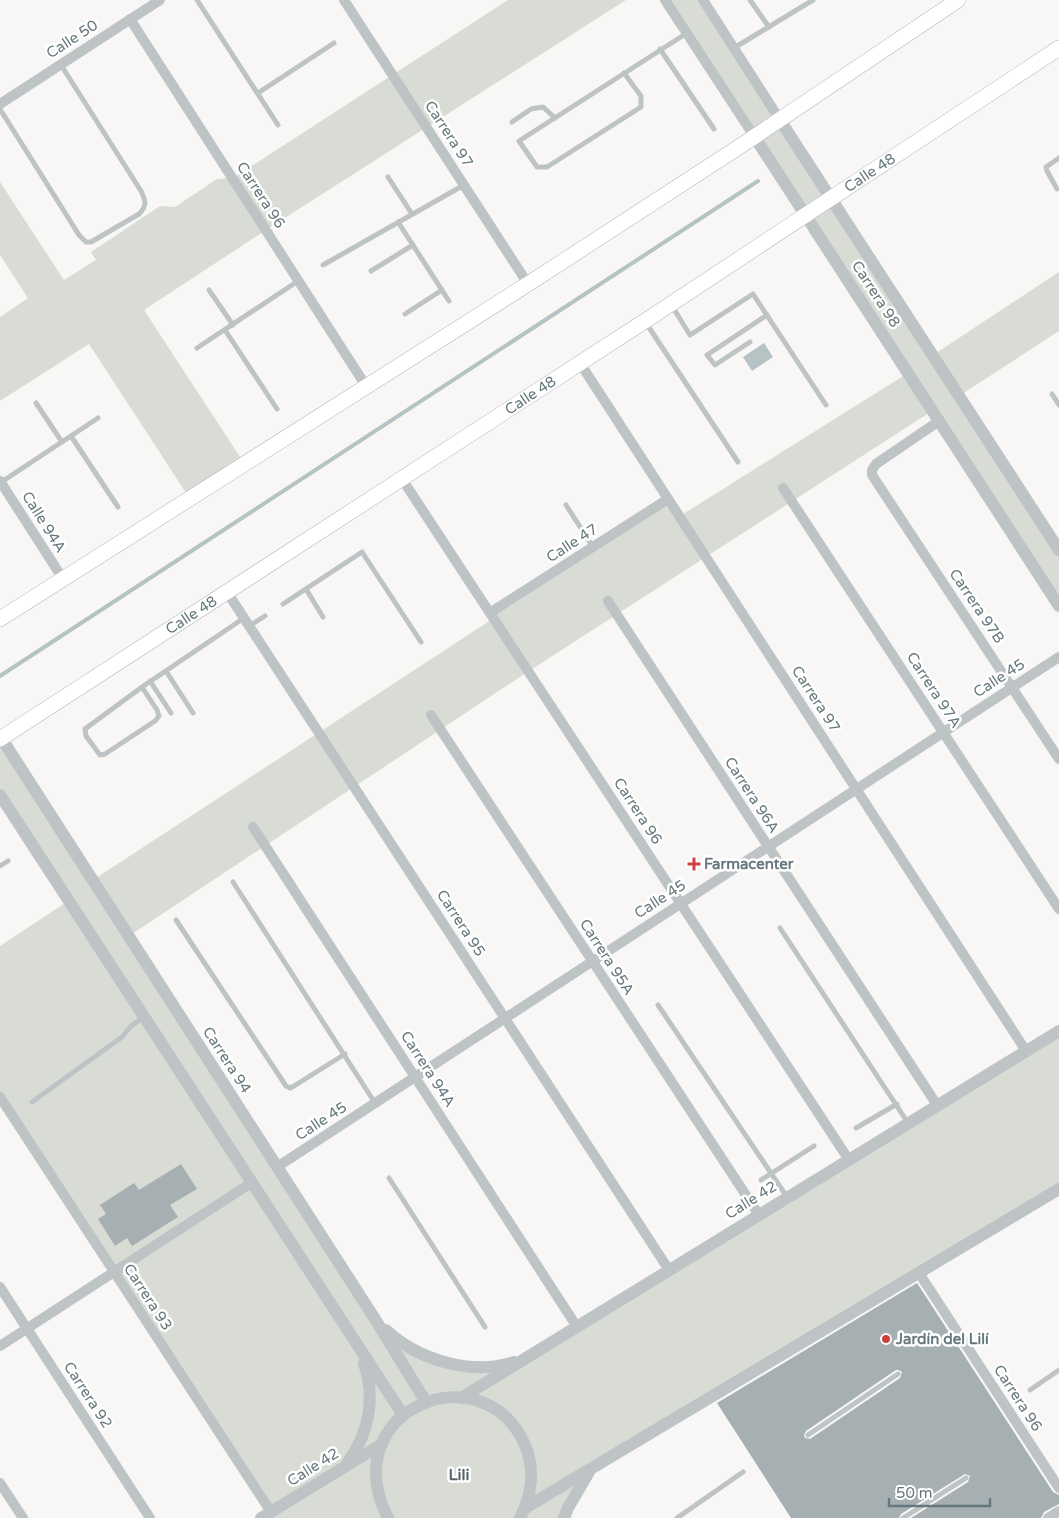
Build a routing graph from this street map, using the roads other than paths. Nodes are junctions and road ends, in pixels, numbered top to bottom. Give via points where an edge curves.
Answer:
1 (160, 0) edge
2 (197, 0) edge
3 (344, 0) edge
4 (666, 0) edge
5 (703, 0) edge
6 (750, 0) edge
7 (813, 0) edge
8 (958, 0) edge
9 (130, 19) junction
10 (769, 27) junction
11 (687, 33) junction
12 (334, 43) dead end
13 (734, 48) junction
14 (660, 50) junction
15 (1058, 50) edge
16 (61, 64) junction
17 (624, 73) junction
18 (258, 93) junction
19 (0, 104) edge
20 (0, 109) edge
21 (555, 118) junction
22 (780, 120) junction
23 (512, 122) dead end
24 (278, 125) dead end
25 (714, 129) dead end
26 (754, 136) junction
27 (1059, 158) edge
28 (388, 177) dead end
29 (464, 185) junction
30 (1057, 189) dead end
31 (831, 198) junction
32 (412, 214) junction
33 (805, 214) junction
34 (398, 222) junction
35 (413, 245) junction
36 (323, 264) dead end
37 (371, 271) dead end
38 (299, 281) junction
39 (528, 284) junction
40 (210, 290) dead end
41 (442, 290) junction
42 (450, 301) dead end
43 (671, 304) junction
44 (405, 314) dead end
45 (767, 315) junction
46 (645, 321) junction
47 (233, 324) junction
48 (225, 330) junction
49 (750, 342) dead end
50 (197, 348) dead end
51 (580, 363) junction
52 (366, 386) junction
53 (1052, 394) dead end
54 (36, 403) dead end
55 (826, 405) dead end
56 (1059, 405) edge
57 (277, 409) dead end
58 (98, 418) dead end
59 (939, 421) junction
60 (71, 436) junction
61 (62, 442) junction
62 (738, 462) dead end
63 (402, 478) junction
64 (0, 483) edge
65 (783, 488) dead end
66 (668, 499) junction
67 (566, 505) dead end
68 (118, 507) dead end
69 (593, 547) junction
70 (1059, 550) edge
71 (63, 579) junction
72 (306, 589) junction
73 (227, 592) junction
74 (608, 601) dead end
75 (283, 604) dead end
76 (1059, 606) edge
77 (491, 612) junction
78 (265, 616) dead end
79 (323, 617) dead end
80 (0, 619) edge
81 (247, 622) junction
82 (421, 642) dead end
83 (1059, 656) edge
84 (166, 671) junction
85 (150, 681) junction
86 (142, 687) junction
87 (1013, 687) junction
88 (171, 713) dead end
89 (192, 713) dead end
90 (431, 715) dead end
91 (943, 732) junction
92 (1, 738) edge
93 (1059, 759) edge
94 (856, 789) junction
95 (0, 796) edge
96 (253, 827) dead end
97 (768, 846) junction
98 (8, 861) dead end
99 (0, 866) edge
100 (233, 882) dead end
101 (681, 903) junction
102 (1059, 908) edge
103 (176, 920) dead end
104 (780, 928) dead end
105 (592, 961) junction
106 (658, 1005) dead end
107 (144, 1017) junction
108 (505, 1018) junction
109 (1059, 1031) edge
110 (1026, 1051) junction
111 (345, 1054) junction
112 (415, 1077) junction
113 (0, 1098) edge
114 (32, 1102) dead end
115 (375, 1103) junction
116 (896, 1104) junction
117 (937, 1105) junction
118 (909, 1123) junction
119 (856, 1128) dead end
120 (814, 1146) dead end
121 (848, 1160) junction
122 (277, 1167) junction
123 (771, 1173) junction
124 (390, 1178) dead end
125 (761, 1180) dead end
126 (251, 1183) junction
127 (1059, 1189) edge
128 (787, 1197) junction
129 (759, 1215) junction
130 (669, 1270) junction
131 (114, 1272) junction
132 (919, 1273) junction
133 (0, 1287) edge
134 (376, 1319) junction
135 (485, 1327) dead end
136 (577, 1327) junction
137 (27, 1329) junction
138 (356, 1345) junction
139 (0, 1346) edge
140 (528, 1356) junction
141 (1059, 1370) edge
142 (898, 1374) dead end
143 (1030, 1390) dead end
144 (461, 1398) junction
145 (426, 1402) junction
146 (403, 1415) junction
147 (808, 1436) dead end
148 (382, 1444) junction
149 (347, 1464) junction
150 (590, 1471) junction
151 (743, 1472) dead end
152 (966, 1478) dead end
153 (0, 1483) edge
154 (1059, 1488) edge
155 (1059, 1511) edge
156 (522, 1513) edge
157 (266, 1515) edge
158 (23, 1518) edge
159 (150, 1518) edge
160 (388, 1518) edge
161 (564, 1518) edge
162 (677, 1518) edge
163 (902, 1518) edge
164 (1048, 1518) edge

1 - 9 street, Calle 50
2 - 18 lane
3 - 29 street, Carrera 97
4 - 11 street, Carrera 98
5 - 13 street, Carrera 98
6 - 10 lane
7 - 10 lane
8 - 22 main road
9 - 16 street, Calle 50
9 - 38 street, Carrera 96
10 - 13 lane
11 - 14 lane
11 - 26 street, Carrera 98
12 - 18 lane
13 - 22 street, Carrera 98
14 - 17 lane
14 - 25 lane
15 - 31 main road, Calle 48
16 - 19 street, Calle 50
16 - 20 lane via 146,200 145,208 139,214 86,242
17 - 21 lane
17 - 21 lane via 641,96 641,107 547,167 538,167 519,141
18 - 24 lane
21 - 23 lane via 543,107 531,109
22 - 26 main road
22 - 31 street, Carrera 98
26 - 33 street, Carrera 98
26 - 39 main road
27 - 30 lane via 1046,167
28 - 32 lane
29 - 32 lane
29 - 39 street, Carrera 97
31 - 33 main road, Calle 48
31 - 70 street, Carrera 98
32 - 34 lane
33 - 43 main road, Calle 48
33 - 59 street, Carrera 98
34 - 35 lane
34 - 36 lane
35 - 37 lane
35 - 41 lane
38 - 47 lane
38 - 52 street, Carrera 96
39 - 52 main road
40 - 47 lane
41 - 42 lane
41 - 44 lane
43 - 45 lane via 690,335 753,294
43 - 46 main road, Calle 48
45 - 49 lane via 707,355 714,365
45 - 55 lane
46 - 51 main road, Calle 48
46 - 62 lane
47 - 48 lane
48 - 50 lane
48 - 57 lane
51 - 63 main road, Calle 48
51 - 66 street, Carrera 97
52 - 71 main road
53 - 56 lane
54 - 61 lane
58 - 60 lane
59 - 76 street, Carrera 98
59 - 87 street, Carrera 97B via 876,464 872,475
60 - 61 lane
60 - 68 lane
61 - 64 lane
63 - 73 main road, Calle 48
63 - 77 street, Carrera 96
64 - 71 street, Calle 94A
65 - 91 street, Carrera 97A
66 - 69 street, Calle 47
66 - 94 street, Carrera 97
67 - 69 lane
69 - 77 street, Calle 47
71 - 80 main road
72 - 75 lane
72 - 79 lane
72 - 82 lane via 362,552
73 - 81 street, Carrera 95
73 - 92 main road, Calle 48
74 - 97 street, Carrera 96A
77 - 101 street, Carrera 96
78 - 81 lane
81 - 84 lane
81 - 108 street, Carrera 95
83 - 87 street, Calle 45
84 - 85 lane
84 - 89 lane
85 - 86 lane
85 - 88 lane
86 - 86 lane via 85,729 86,736 100,756 155,722 159,716
87 - 91 street, Calle 45
87 - 93 street, Carrera 97B
90 - 105 street, Carrera 95A
91 - 94 street, Calle 45
91 - 102 street, Carrera 97A
92 - 122 street, Carrera 94
94 - 97 street, Calle 45
94 - 110 street, Carrera 97
95 - 107 street
96 - 112 street, Carrera 94A
97 - 101 street, Calle 45
97 - 117 street, Carrera 96A
98 - 99 lane
100 - 111 lane
101 - 105 street, Calle 45
101 - 121 street, Carrera 96
103 - 111 lane via 286,1086 294,1086
104 - 116 lane
105 - 108 street, Calle 45
105 - 129 street, Carrera 95A
106 - 123 lane
107 - 114 lane via 122,1037
107 - 126 street
108 - 112 street, Calle 45
108 - 130 street, Carrera 95
109 - 110 street, Calle 42
110 - 117 street, Calle 42
111 - 115 lane
112 - 115 street, Calle 45
112 - 136 street, Carrera 94A
113 - 131 street, Carrera 93
115 - 122 street, Calle 45
116 - 118 lane
116 - 119 lane
117 - 118 street, Calle 42
118 - 121 street, Calle 42
120 - 123 lane
121 - 128 street, Calle 42
122 - 134 street, Carrera 94
123 - 125 lane
123 - 128 lane
124 - 135 lane
126 - 131 street
126 - 138 street
127 - 132 street
128 - 129 street, Calle 42
129 - 130 street, Calle 42
130 - 136 street, Calle 42
131 - 137 street
131 - 157 street, Carrera 93
132 - 150 street
132 - 154 street, Carrera 96
133 - 137 street, Carrera 92
134 - 140 street via 404,1344 420,1353 456,1364 493,1366
134 - 145 street, Carrera 94
136 - 140 street, Calle 42
137 - 139 street
137 - 159 street, Carrera 92
138 - 146 street
138 - 149 street via 370,1385 370,1413 362,1440
140 - 144 street, Calle 42
141 - 143 lane
142 - 147 lane
144 - 145 street
144 - 156 street via 496,1410 521,1437 529,1454 532,1472 530,1491
145 - 146 street
146 - 148 street
148 - 149 street, Calle 42
148 - 160 street via 376,1463 376,1483
149 - 157 street, Calle 42
150 - 156 street
150 - 161 street
151 - 162 lane
152 - 163 lane
153 - 158 street
155 - 164 street

